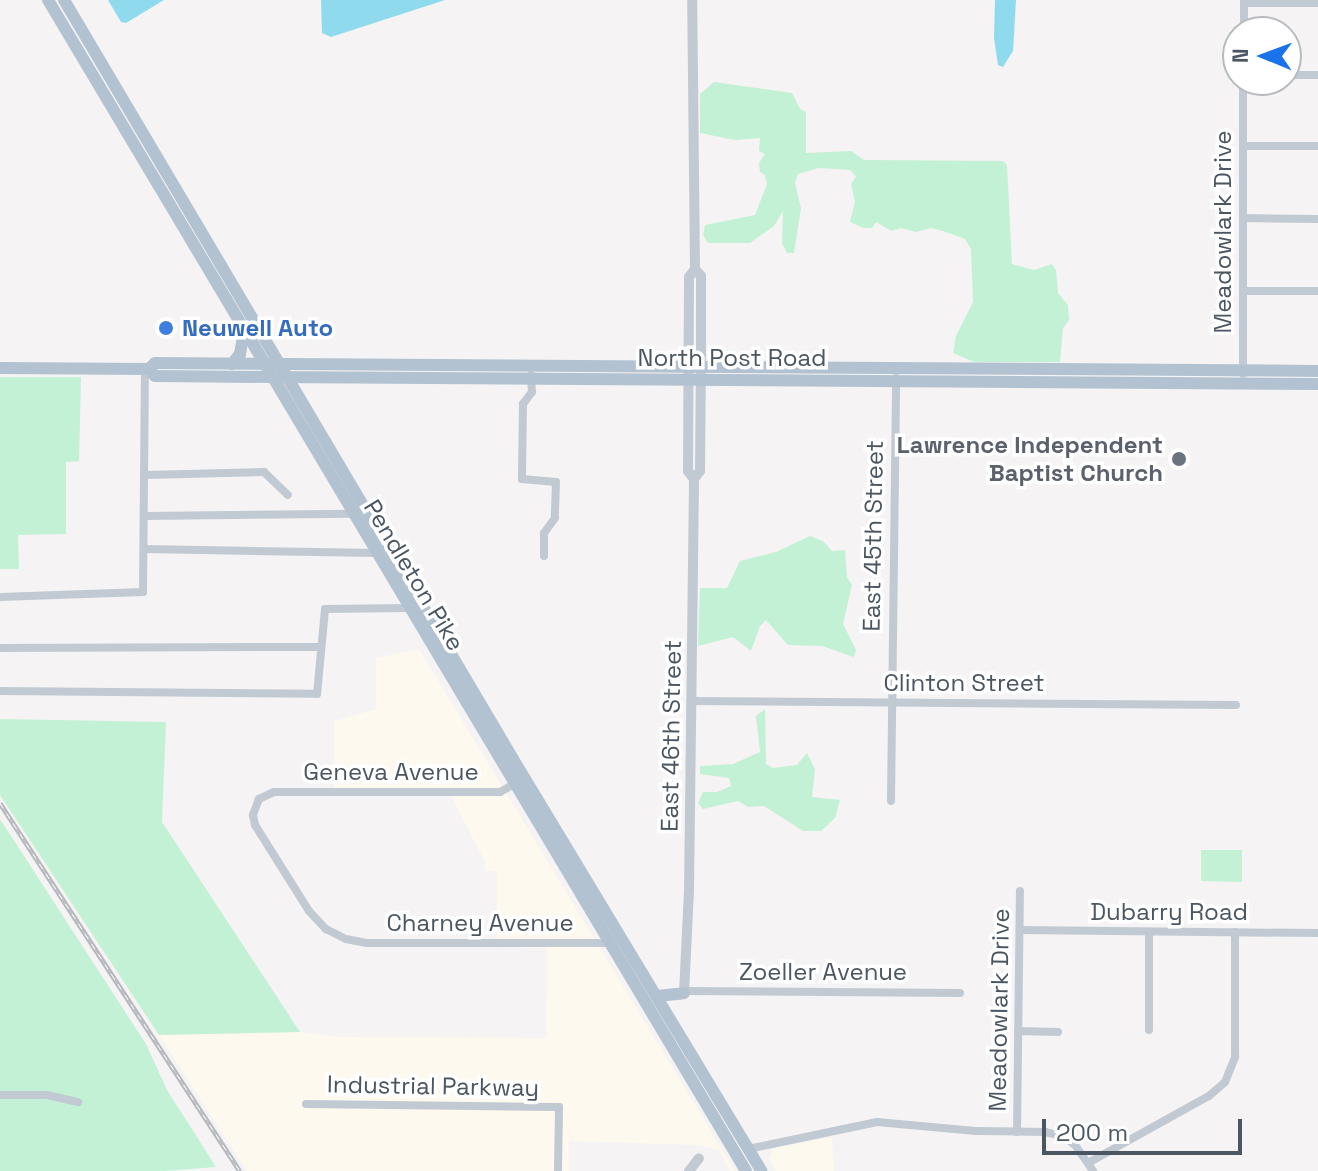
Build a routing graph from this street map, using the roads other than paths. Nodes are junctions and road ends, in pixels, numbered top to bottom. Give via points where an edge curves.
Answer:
1 (48, 0) edge
2 (64, 0) edge
3 (692, 0) edge
4 (1244, 2) edge
5 (1318, 3) edge
6 (1243, 96) edge
7 (1243, 146) junction
8 (1318, 146) edge
9 (1243, 218) junction
10 (1318, 219) edge
11 (1243, 291) junction
12 (1318, 291) edge
13 (244, 332) junction
14 (232, 364) junction
15 (262, 364) junction
16 (279, 364) junction
17 (0, 368) edge
18 (147, 369) junction
19 (1318, 371) edge
20 (531, 373) junction
21 (695, 374) junction
22 (896, 375) junction
23 (1243, 376) junction
24 (269, 377) junction
25 (286, 377) junction
26 (321, 377) junction
27 (1318, 384) edge
28 (307, 412) junction
29 (145, 475) junction
30 (288, 495) dead end
31 (353, 514) junction
32 (145, 516) junction
33 (144, 549) junction
34 (376, 553) junction
35 (544, 556) dead end
36 (0, 597) edge
37 (408, 608) junction
38 (319, 647) junction
39 (0, 648) edge
40 (0, 691) edge
41 (691, 701) junction
42 (891, 703) junction
43 (1236, 705) dead end
44 (519, 781) junction
45 (891, 801) dead end
46 (1020, 891) dead end
47 (1020, 930) junction
48 (1149, 932) junction
49 (1235, 932) junction
50 (1318, 933) edge
51 (351, 940) joint
52 (610, 943) junction
53 (685, 992) junction
54 (960, 993) dead end
55 (657, 996) junction
56 (670, 1017) junction
57 (1149, 1030) dead end
58 (1018, 1031) junction
59 (1058, 1032) dead end
60 (0, 1095) edge
61 (78, 1102) dead end
62 (306, 1104) dead end
63 (1017, 1132) junction
64 (748, 1149) junction
65 (699, 1158) dead end
66 (1090, 1167) edge
67 (558, 1171) edge
68 (689, 1171) edge
69 (746, 1171) edge
70 (762, 1171) edge

1 - 13 main road, Pendleton Pike
2 - 16 main road, Pendleton Pike
3 - 21 street, East 46th Street via 695,269 701,276
4 - 5 street
6 - 7 street, Meadowlark Drive
7 - 8 street
7 - 9 street, Meadowlark Drive
9 - 10 street
9 - 11 street, Meadowlark Drive
11 - 12 street
11 - 23 street, Meadowlark Drive
13 - 14 main road
13 - 15 main road, Pendleton Pike
14 - 15 main road, North Post Road
14 - 18 main road, North Post Road via 155,363
15 - 16 main road, North Post Road
15 - 24 main road, Pendleton Pike
16 - 20 main road, North Post Road
16 - 25 main road, Pendleton Pike
17 - 18 main road, North Post Road
18 - 24 main road, North Post Road via 155,376
18 - 29 street
19 - 23 main road, North Post Road
20 - 21 main road, North Post Road
20 - 26 main road, North Post Road
20 - 35 street via 530,399 523,404 522,479 556,482 555,518 544,533
21 - 22 main road, North Post Road
21 - 41 street, East 46th Street via 688,471 694,479
22 - 23 main road, North Post Road
22 - 42 street, East 45th Street
23 - 27 main road, North Post Road
24 - 25 main road, North Post Road
24 - 31 main road, Pendleton Pike
25 - 26 main road, North Post Road
25 - 28 main road, Pendleton Pike
26 - 28 main road via 308,387
28 - 44 main road, Pendleton Pike
29 - 30 street via 264,472
29 - 32 street
31 - 32 street
31 - 34 main road, Pendleton Pike
32 - 33 street
33 - 34 street
33 - 36 street via 143,592
34 - 37 main road, Pendleton Pike
37 - 38 street via 325,609
37 - 44 main road, Pendleton Pike
38 - 39 street
38 - 40 street via 317,694
41 - 42 street, Clinton Street
41 - 53 street, East 46th Street
42 - 43 street, Clinton Street
42 - 45 street, East 45th Street
44 - 51 street, Geneva Avenue via 500,792 277,791 256,803 255,825 307,908 326,929
44 - 52 main road, Pendleton Pike
44 - 55 main road, Pendleton Pike
46 - 47 street, Meadowlark Drive
47 - 48 street, Dubarry Road
47 - 58 street, Meadowlark Drive
48 - 49 street, Dubarry Road
48 - 57 street
49 - 50 street, Dubarry Road
49 - 66 street via 1235,1057 1228,1077 1209,1096
51 - 52 street, Charney Avenue
52 - 69 main road, Pendleton Pike
53 - 54 street, Zoeller Avenue
53 - 55 main road
53 - 56 main road
55 - 56 main road, Pendleton Pike
56 - 64 main road, Pendleton Pike
58 - 59 street
58 - 63 street, Meadowlark Drive
60 - 61 street via 47,1095
62 - 67 street, Industrial Parkway via 559,1107
63 - 64 street via 880,1122
63 - 66 street, Meadowlark Drive via 1063,1136
64 - 70 main road, Pendleton Pike
65 - 68 street

